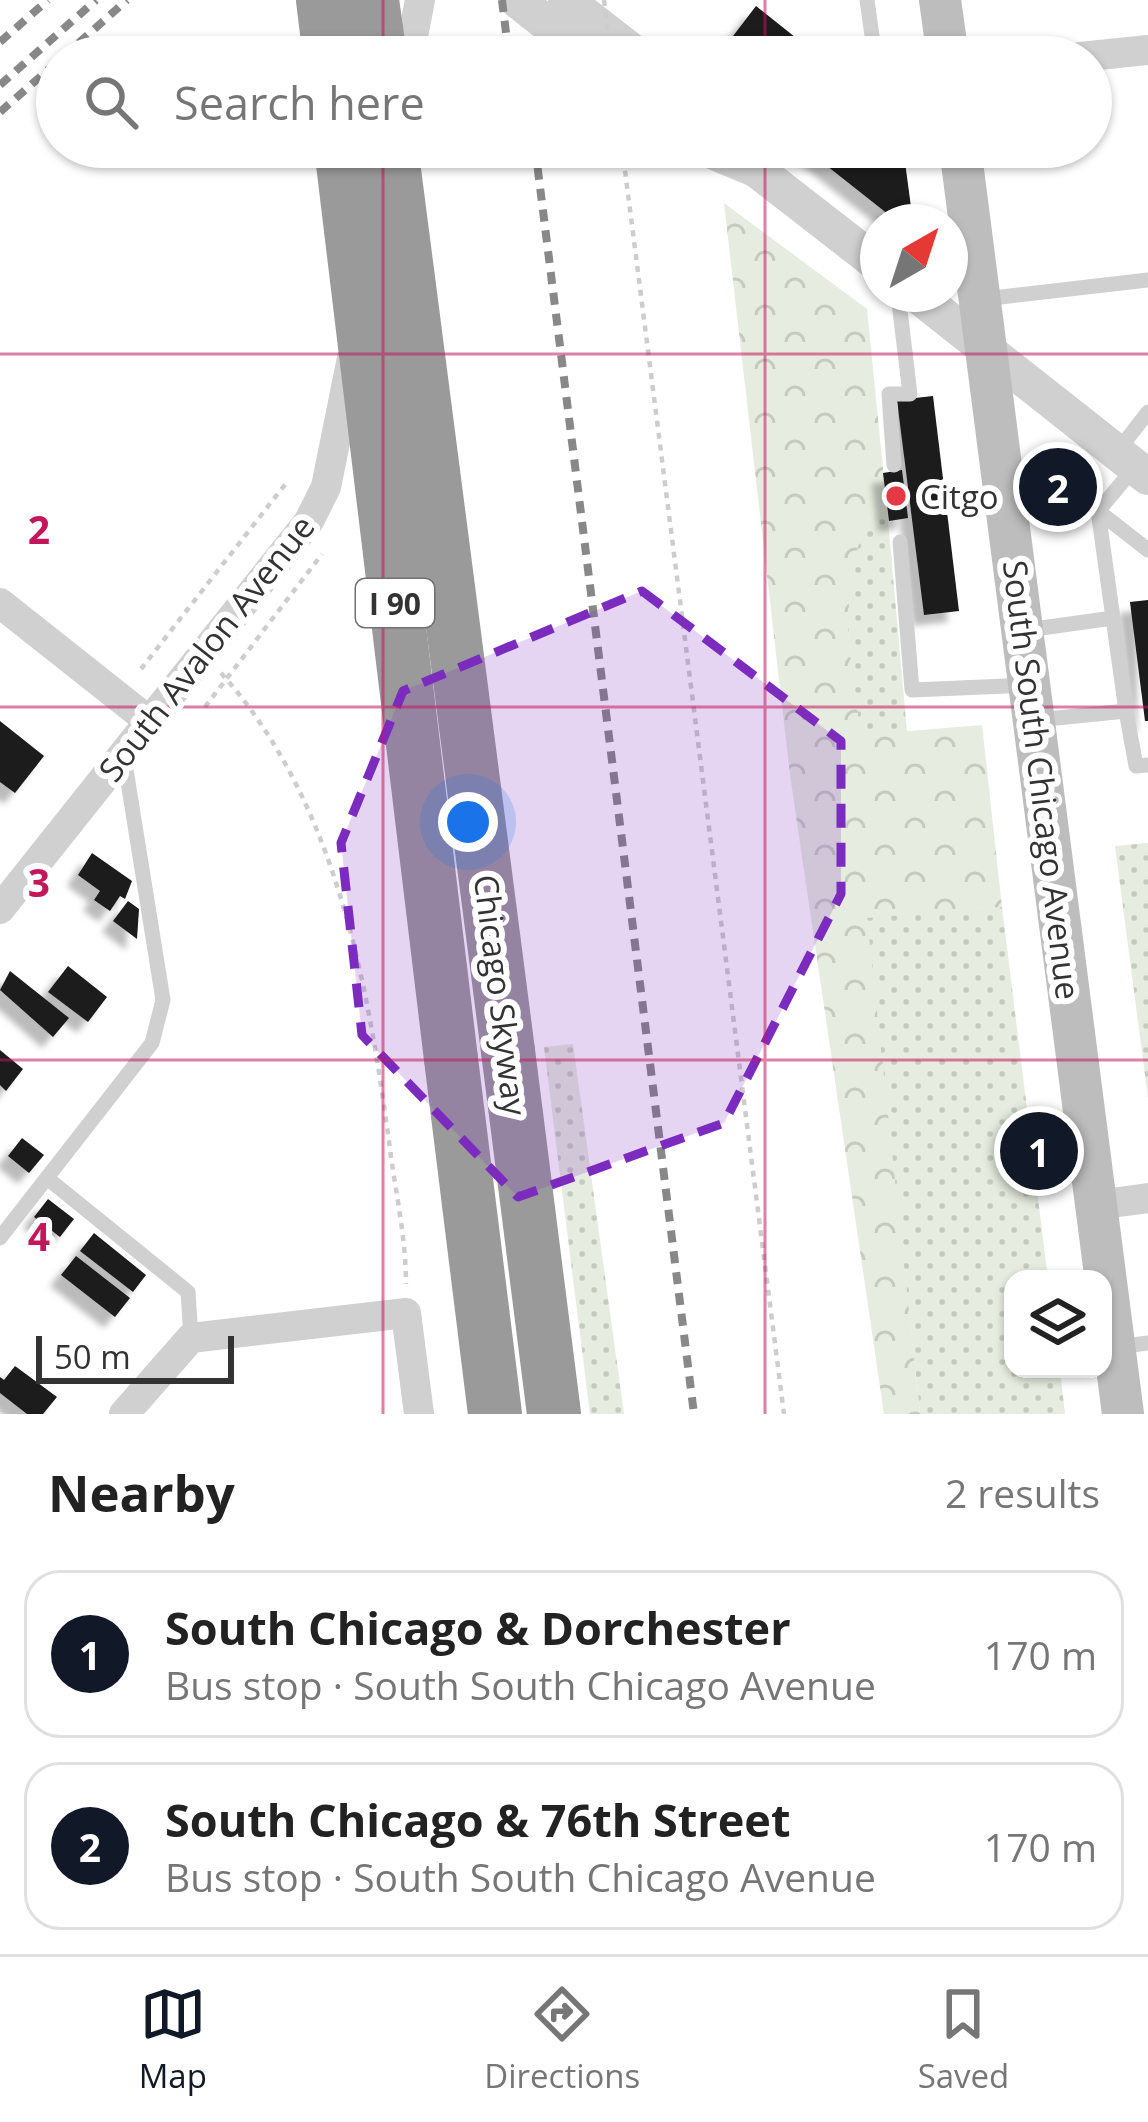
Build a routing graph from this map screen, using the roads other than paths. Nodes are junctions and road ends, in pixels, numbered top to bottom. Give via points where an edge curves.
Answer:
1 (323, 0) edge
2 (372, 0) edge
3 (420, 0) edge
4 (517, 0) edge
5 (566, 0) edge
6 (867, 0) edge
7 (940, 0) edge
8 (327, 36) edge
9 (377, 36) edge
10 (414, 36) edge
11 (562, 36) edge
12 (612, 36) edge
13 (872, 36) edge
14 (945, 36) edge
15 (1148, 50) edge
16 (1112, 54) edge
17 (344, 168) edge
18 (388, 168) edge
19 (395, 168) edge
20 (761, 168) edge
21 (963, 168) edge
22 (860, 249) edge
23 (1148, 280) edge
24 (980, 300) junction
25 (900, 312) edge
26 (939, 312) edge
27 (987, 350) junction
28 (1148, 412) edge
29 (894, 465) dead end
30 (1133, 465) edge
31 (1098, 511) junction
32 (900, 542) dead end
33 (1148, 550) edge
34 (0, 603) edge
35 (1113, 618) junction
36 (1023, 631) junction
37 (1032, 703) junction
38 (1126, 711) junction
39 (148, 721) junction
40 (123, 751) junction
41 (1148, 765) edge
42 (0, 909) edge
43 (47, 1178) junction
44 (1148, 1198) edge
45 (1096, 1205) junction
46 (0, 1238) edge
47 (191, 1338) junction
48 (1131, 1345) edge
49 (124, 1414) edge
50 (418, 1414) edge
51 (496, 1414) edge
52 (554, 1414) edge
53 (1123, 1414) edge

1 - 8 highway
2 - 9 highway
3 - 10 street
4 - 11 street
5 - 12 street
6 - 13 lane
7 - 14 main road
15 - 16 street
17 - 51 highway, Chicago Skyway / I 90, bridge
18 - 39 street, South Avalon Avenue via 326,487 299,536
19 - 52 highway, Chicago Skyway / I 90, bridge
20 - 22 street
21 - 24 main road, South South Chicago Avenue
23 - 24 lane
24 - 27 main road, South South Chicago Avenue
25 - 29 lane via 910,394 889,394
26 - 27 street
27 - 30 street
27 - 36 main road, South South Chicago Avenue
28 - 30 lane
30 - 31 lane
31 - 33 lane
31 - 35 lane
32 - 37 lane via 912,690
34 - 39 street
35 - 36 lane
35 - 38 lane
36 - 37 main road, South South Chicago Avenue
37 - 38 lane
37 - 45 main road, South South Chicago Avenue
38 - 41 lane via 1136,766
39 - 40 street, South Avalon Avenue
40 - 42 street, South Avalon Avenue
40 - 43 lane via 163,1000 152,1042
43 - 46 lane
43 - 47 lane via 188,1292
44 - 45 street
45 - 48 main road, South South Chicago Avenue
47 - 49 street
47 - 50 street via 406,1313
48 - 53 main road, South South Chicago Avenue

